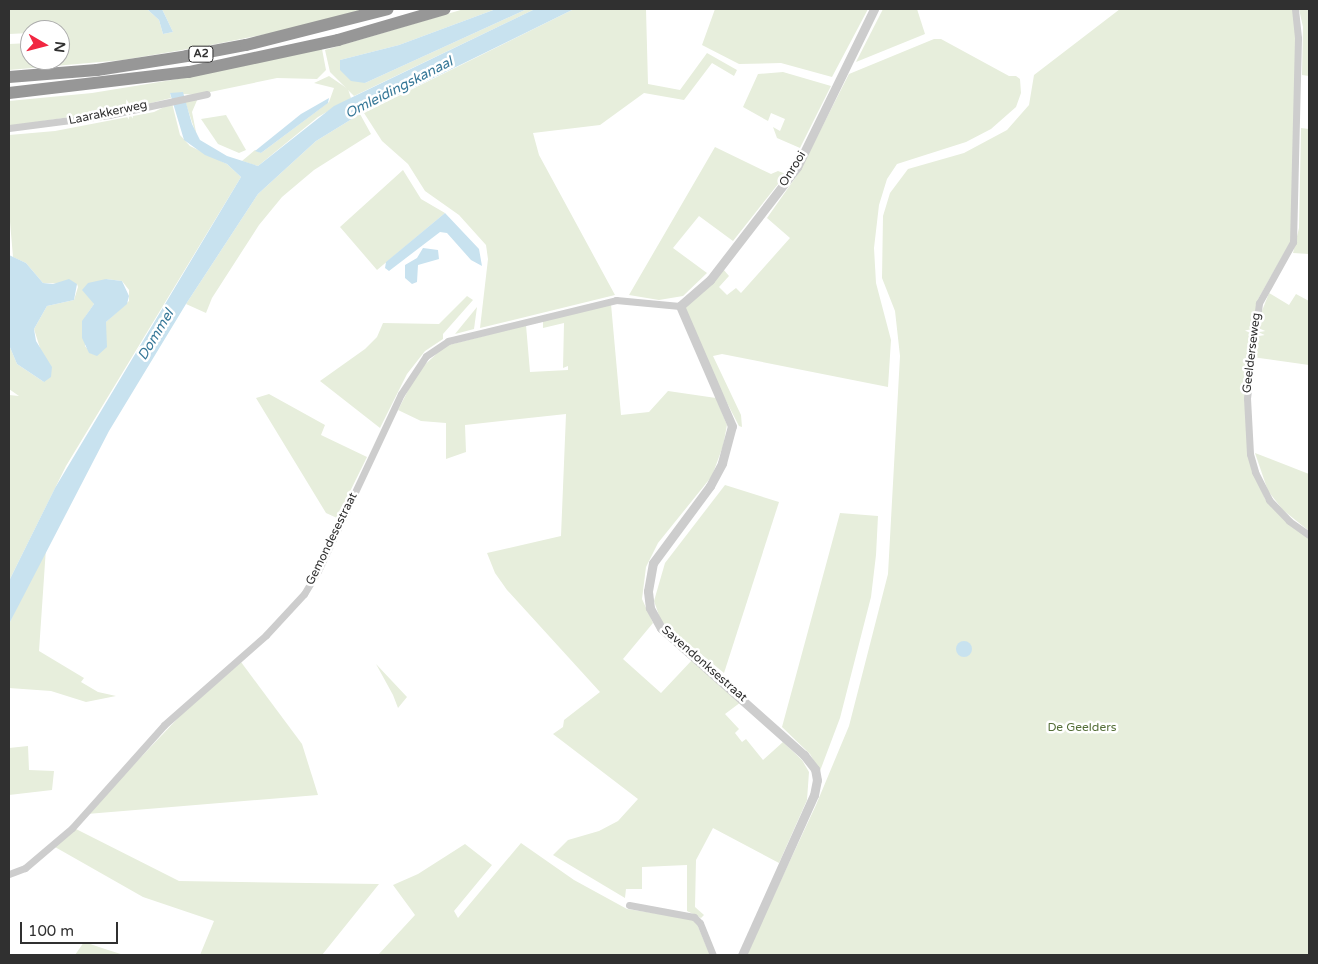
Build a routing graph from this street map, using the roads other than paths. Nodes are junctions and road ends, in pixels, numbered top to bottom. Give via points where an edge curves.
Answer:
1 (388, 9) edge
2 (445, 9) edge
3 (874, 9) edge
4 (1295, 9) edge
5 (9, 77) edge
6 (9, 93) edge
7 (207, 94) dead end
8 (9, 128) edge
9 (680, 306) junction
10 (1309, 535) edge
11 (9, 874) edge
12 (629, 905) dead end
13 (713, 955) edge
14 (742, 955) edge

1 - 5 highway, A2 via 265,41 187,56 97,70
2 - 6 highway, A2 via 338,40 189,72
3 - 9 street, Onrooi via 797,167 710,280
4 - 10 street, Geelderseweg via 1298,38 1295,225 1287,256 1259,303 1246,398 1250,454 1255,472 1269,500 1289,521
7 - 8 street, Laarakkerweg via 57,124
9 - 11 street, Gemondesestraat via 616,300 448,341 426,356 401,394 318,571 304,594 266,635 164,725 72,828 26,868
9 - 14 street, Savendonksestraat via 732,426 722,463 710,486 653,563 648,592 650,608 662,628 804,754 815,769 817,780 814,795
12 - 13 street via 694,917 700,922

